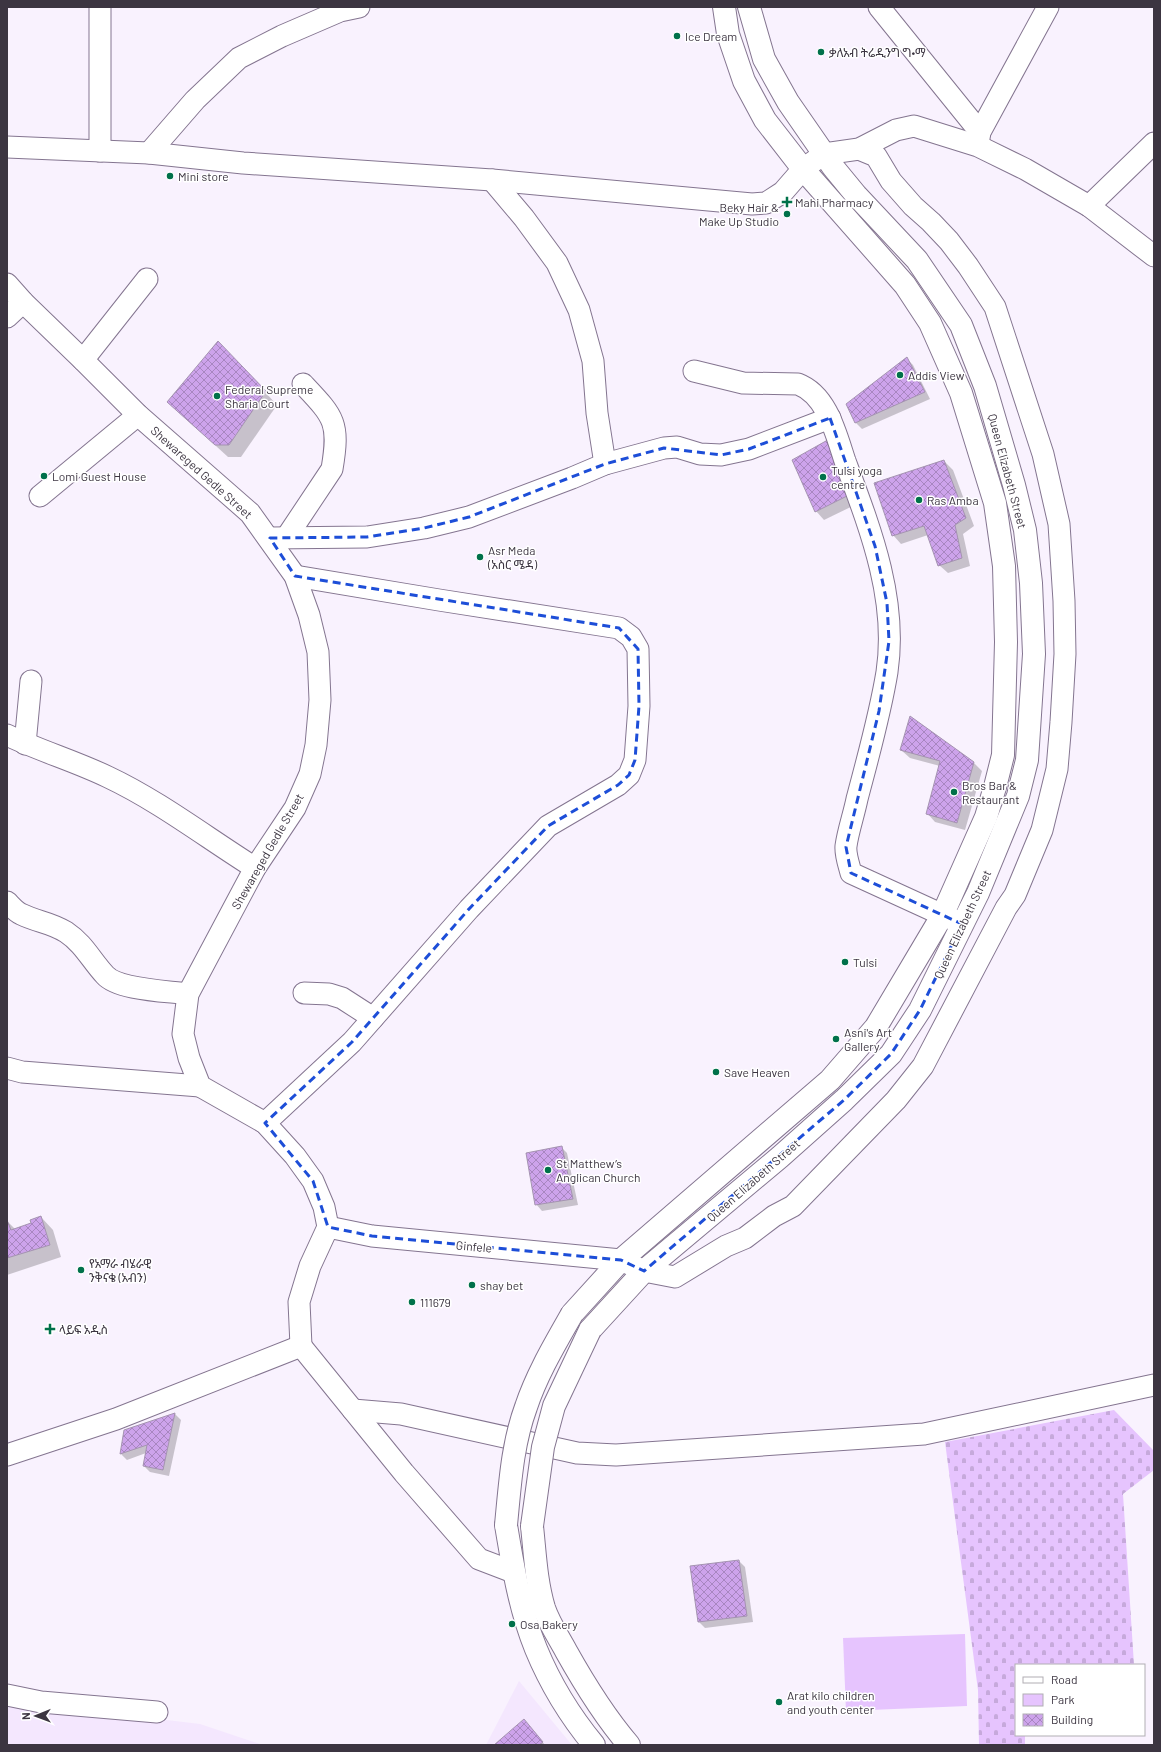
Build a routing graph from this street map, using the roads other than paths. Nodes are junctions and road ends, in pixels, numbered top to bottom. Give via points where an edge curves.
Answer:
1 (100, 7) edge
2 (360, 7) edge
3 (724, 7) edge
4 (750, 7) edge
5 (879, 7) edge
6 (1048, 7) edge
7 (979, 139) junction
8 (1154, 143) edge
9 (7, 147) edge
10 (859, 149) junction
11 (100, 151) junction
12 (149, 153) junction
13 (824, 154) junction
14 (802, 169) junction
15 (492, 180) junction
16 (1088, 206) junction
17 (1154, 256) edge
18 (147, 279) dead end
19 (7, 284) edge
20 (23, 302) junction
21 (7, 316) edge
22 (83, 360) junction
23 (694, 371) dead end
24 (303, 384) dead end
25 (138, 415) junction
26 (830, 418) junction
27 (605, 464) junction
28 (40, 496) dead end
29 (278, 538) junction
30 (295, 576) junction
31 (31, 681) dead end
32 (16, 740) edge
33 (255, 868) junction
34 (7, 902) edge
35 (942, 916) junction
36 (962, 924) junction
37 (304, 993) dead end
38 (188, 994) junction
39 (373, 1018) junction
40 (7, 1068) edge
41 (200, 1086) junction
42 (265, 1123) junction
43 (328, 1227) junction
44 (621, 1260) junction
45 (644, 1272) junction
46 (301, 1346) junction
47 (1154, 1385) edge
48 (353, 1410) junction
49 (7, 1455) edge
50 (513, 1572) junction
51 (7, 1695) edge
52 (157, 1712) dead end
53 (594, 1745) edge
54 (629, 1745) edge

1 - 11 street
2 - 12 street via 340,11 239,58 195,100
3 - 14 main road, Queen Elizabeth Street via 728,34 744,81 765,120
4 - 13 main road, Queen Elizabeth Street via 764,59 788,102
5 - 7 street
6 - 7 street
7 - 10 street via 914,126 896,130
7 - 16 street
8 - 16 street
9 - 11 street
10 - 13 street
10 - 45 street via 876,156 891,181 949,241 968,266 994,307 1019,376 1043,454 1059,524 1065,654 1056,769 1042,830 1015,895 923,1066 896,1100 793,1206 774,1216 745,1238 726,1246 675,1277
11 - 12 street
12 - 15 street via 243,163
13 - 14 street
13 - 36 main road, Queen Elizabeth Street via 856,195 917,260 961,325 985,386 1025,530 1031,583 1034,654 1027,760 1018,796 978,893
14 - 15 street via 783,192 766,203 752,204
14 - 35 main road, Queen Elizabeth Street via 905,285 930,323 961,393 995,502 1004,566 1006,642 1003,755 986,818
15 - 27 street via 524,218 557,264 579,310 593,361 597,413
16 - 17 street
18 - 22 street
19 - 20 street, Shewareged Gedle Street
20 - 21 street
20 - 22 street, Shewareged Gedle Street
22 - 25 street, Shewareged Gedle Street
23 - 26 street via 743,383 798,384 817,396
24 - 29 street via 328,410 334,422 334,458 332,469
25 - 28 street
25 - 29 street, Shewareged Gedle Street
26 - 27 street via 749,449 721,454 700,454 677,447 664,448
26 - 35 street via 875,546 887,603 889,641 887,672 846,847 851,873
27 - 29 street via 469,517 424,528 367,537
29 - 30 street, Shewareged Gedle Street
30 - 33 street, Shewareged Gedle Street via 309,615 318,652 320,700 316,745 310,774 295,808
30 - 39 street via 619,628 630,637 638,649 639,706 635,760 629,775 618,785 548,826 468,909
31 - 32 street
32 - 33 street via 108,776
33 - 38 street, Shewareged Gedle Street
34 - 38 street via 19,913 49,922 66,932 82,944 106,976 119,985
35 - 36 street
35 - 44 main road, Queen Elizabeth Street via 876,1027 830,1080
36 - 45 main road, Queen Elizabeth Street via 920,1010 891,1054 780,1158
37 - 39 street via 329,994 342,998
38 - 41 street, Shewareged Gedle Street via 184,1034 189,1058
39 - 42 street via 352,1042
40 - 41 street via 22,1072
41 - 42 street
42 - 43 street via 295,1156 313,1181 324,1207
43 - 44 street, Ginfele via 372,1236
43 - 46 street via 310,1266 299,1302
44 - 45 street
44 - 50 main road, Queen Elizabeth Street, bridge via 572,1314 543,1366 525,1408 512,1460 506,1525
45 - 54 main road, Queen Elizabeth Street, bridge via 590,1330 554,1406 543,1447 532,1526 538,1579 545,1609 556,1634 584,1683 613,1727
46 - 48 street
46 - 49 street via 116,1418
47 - 48 street via 924,1434 616,1455 577,1453 401,1414
48 - 50 street via 479,1559
50 - 53 main road, Queen Elizabeth Street via 536,1649 562,1701
51 - 52 street via 41,1702

